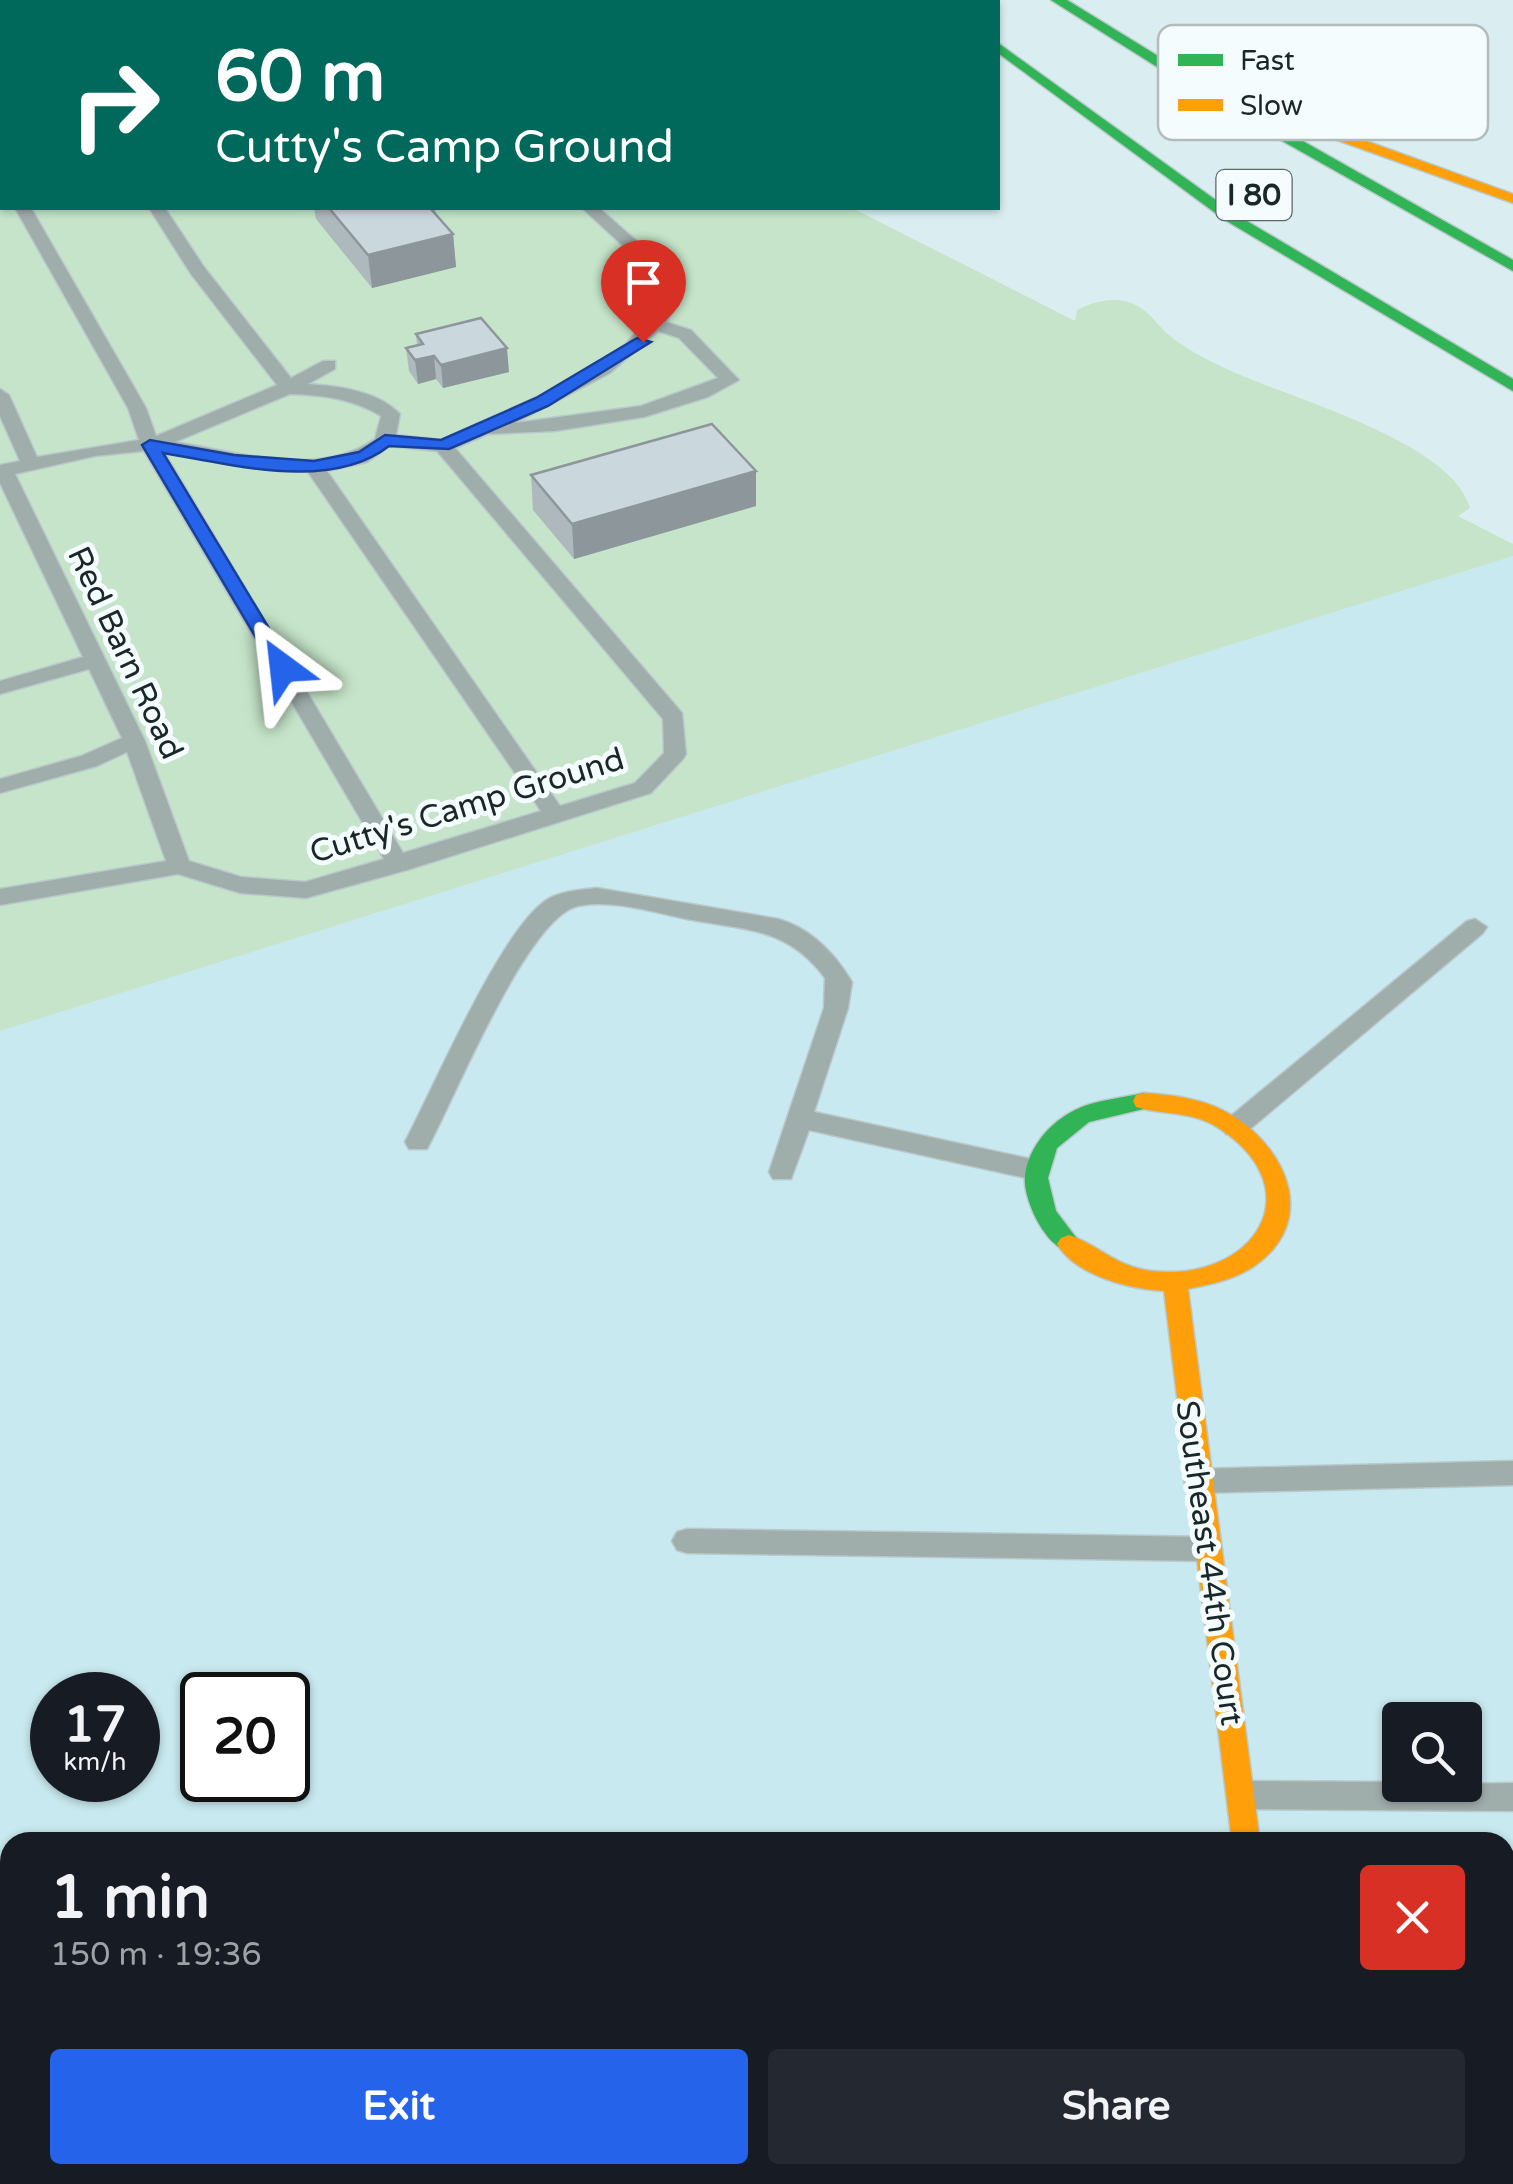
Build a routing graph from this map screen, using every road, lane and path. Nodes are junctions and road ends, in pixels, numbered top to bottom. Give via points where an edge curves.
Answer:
1 (1058, 0) edge
2 (1000, 45) edge
3 (1000, 45) edge
4 (1158, 62) edge
5 (1291, 140) edge
6 (1356, 140) edge
7 (1194, 162) dead end
8 (1513, 199) edge
9 (24, 210) edge
10 (158, 210) edge
11 (592, 210) edge
12 (1513, 266) edge
13 (656, 325) junction
14 (328, 365) dead end
15 (1513, 386) edge
16 (288, 388) junction
17 (1, 400) edge
18 (478, 431) junction
19 (385, 440) junction
20 (150, 445) junction
21 (443, 446) junction
22 (31, 464) junction
23 (314, 466) junction
24 (2, 471) edge
25 (95, 660) junction
26 (0, 688) edge
27 (134, 742) junction
28 (0, 786) edge
29 (556, 816) junction
30 (179, 866) junction
31 (399, 866) junction
32 (0, 897) edge
33 (1474, 928) dead end
34 (798, 1118) junction
35 (1235, 1127) junction
36 (418, 1142) dead end
37 (1035, 1170) junction
38 (782, 1172) dead end
39 (1176, 1284) junction
40 (1513, 1472) edge
41 (1198, 1481) junction
42 (687, 1541) dead end
43 (1207, 1549) junction
44 (1240, 1795) junction
45 (1513, 1797) edge
46 (1245, 1832) edge

1 - 4 main road, I 80
2 - 7 main road, I 80
3 - 15 main road via 1230,217
5 - 12 main road, I 80
6 - 8 main road
9 - 20 lane via 137,408
10 - 16 lane
11 - 13 lane via 666,276 674,296
13 - 18 lane via 643,342 597,370
13 - 18 lane via 684,334 730,380 658,409 600,422
14 - 16 lane
16 - 19 lane via 337,391 373,402 391,414
16 - 20 lane
17 - 22 lane
18 - 21 lane
19 - 21 lane
19 - 23 lane via 365,456
20 - 22 lane
20 - 23 lane
20 - 31 lane
21 - 29 lane, Cutty's Camp Ground via 674,718 674,754 643,788
22 - 24 lane
23 - 29 lane
24 - 25 lane, Red Barn Road
25 - 26 lane
25 - 27 lane, Red Barn Road
27 - 28 lane
27 - 30 lane, Red Barn Road
29 - 31 lane, Cutty's Camp Ground
30 - 31 lane, Cutty's Camp Ground via 240,885 306,890
30 - 32 lane, Cutty's Camp Ground
33 - 35 lane
34 - 36 lane via 840,982 816,950 778,927 580,897 550,908 525,939
34 - 37 lane
34 - 38 lane
35 - 37 main road via 1176,1103 1112,1104 1061,1128
35 - 39 main road via 1262,1151 1278,1179 1281,1210 1272,1238 1249,1262 1214,1278
37 - 39 main road via 1041,1211 1070,1249 1118,1275
39 - 41 main road, Southeast 44th Court
40 - 41 lane
41 - 43 main road, Southeast 44th Court
42 - 43 lane
43 - 44 main road, Southeast 44th Court
44 - 45 lane
44 - 46 main road, Southeast 44th Court

